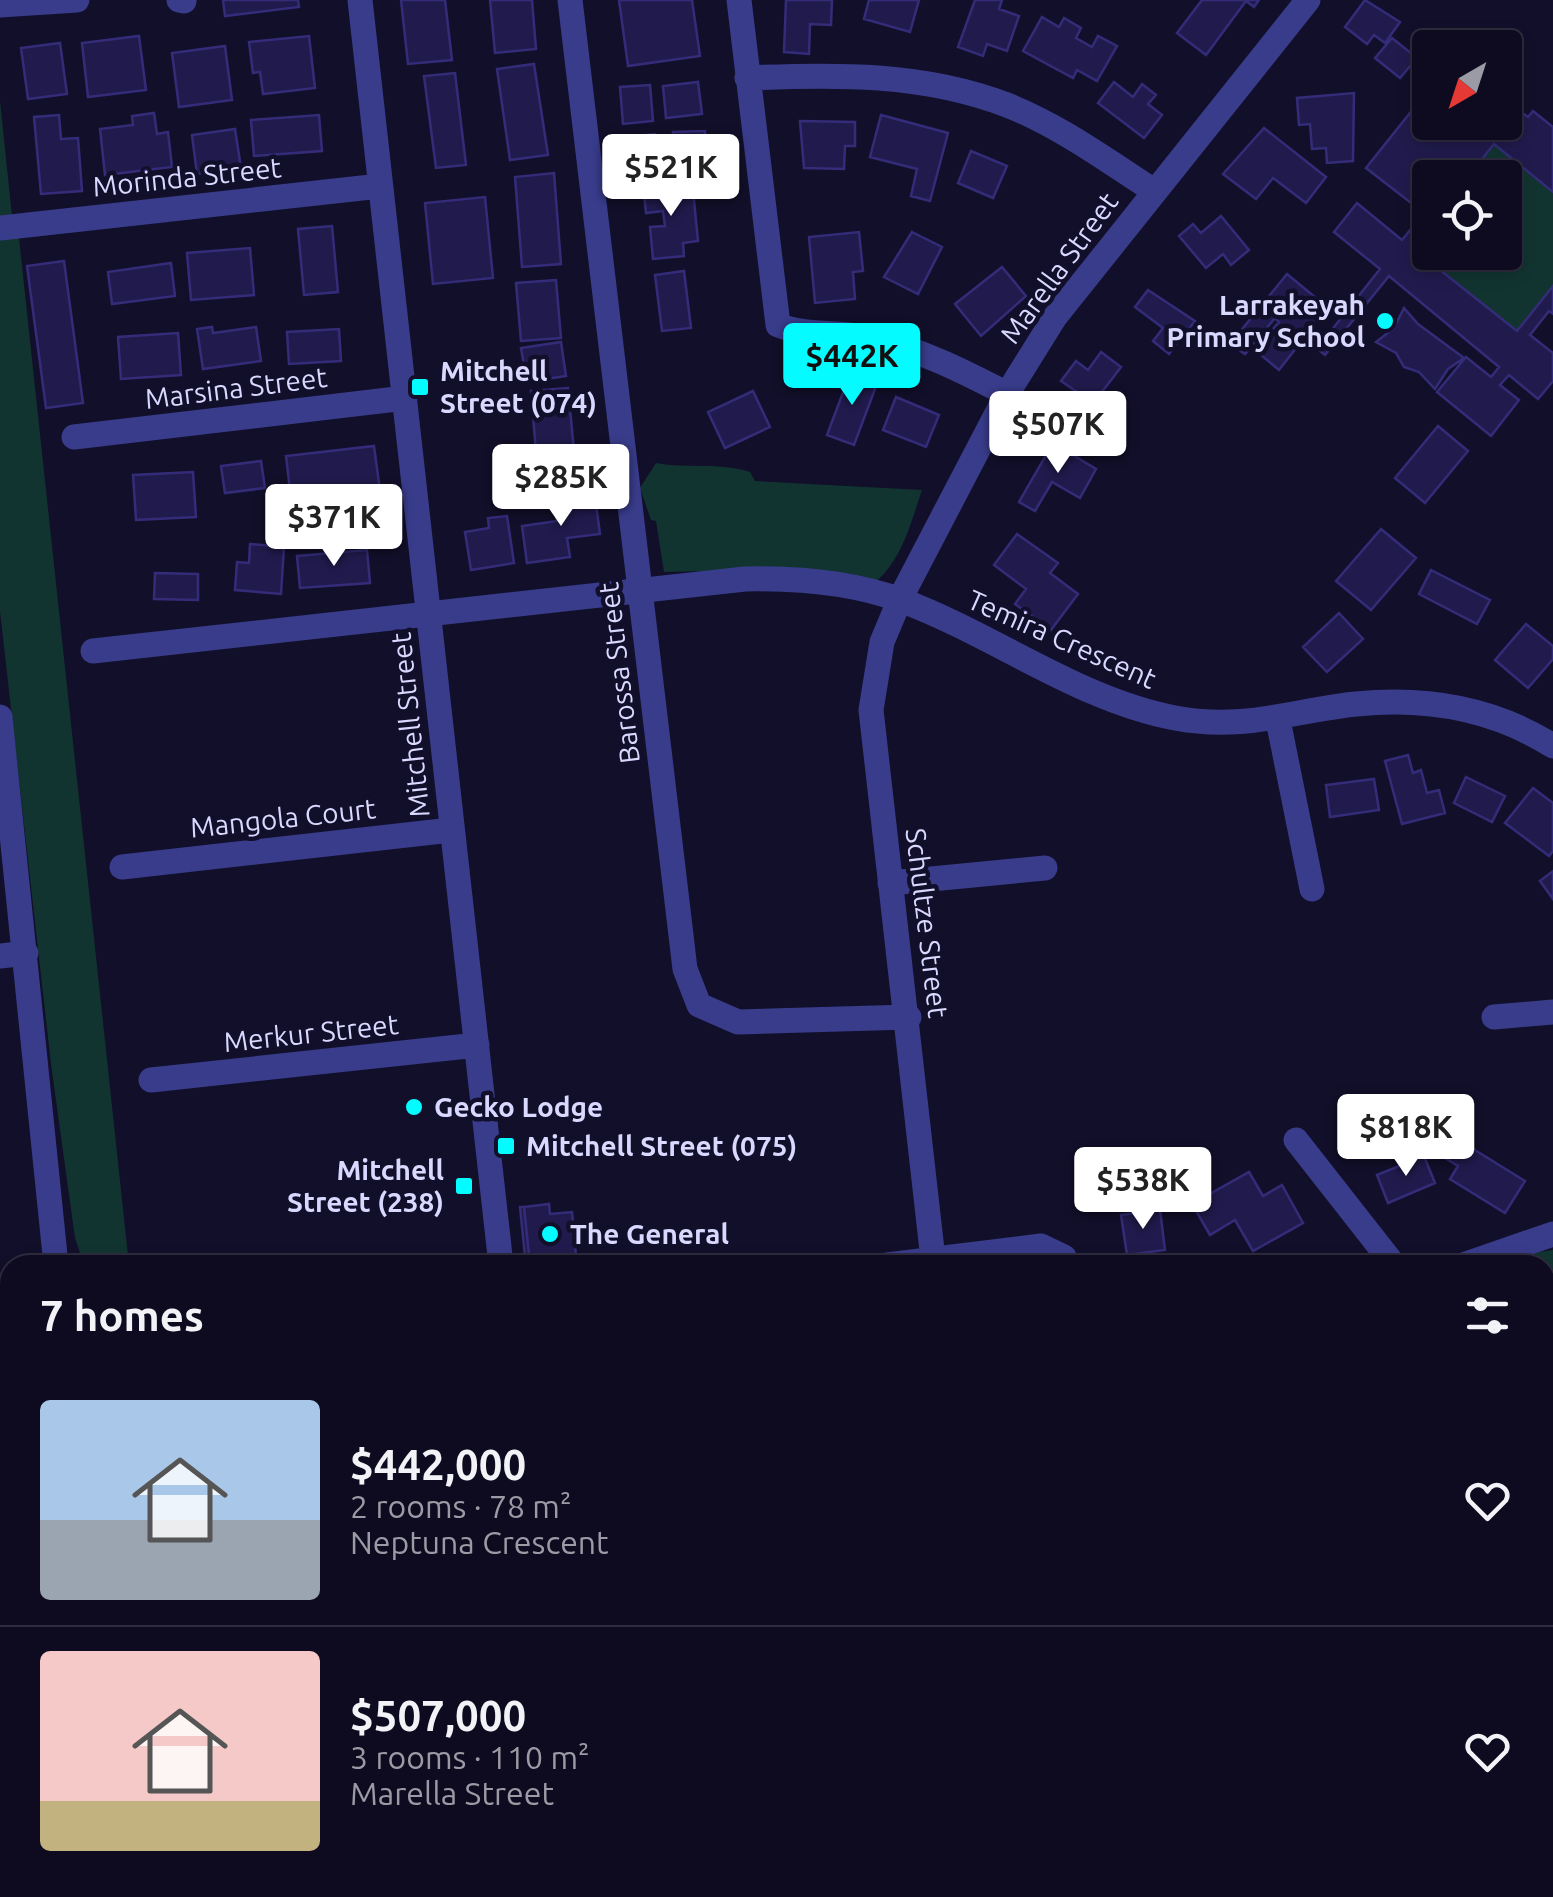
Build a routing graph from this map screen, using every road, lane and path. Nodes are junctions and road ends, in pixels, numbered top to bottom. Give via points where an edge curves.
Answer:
1 (77, 0) edge
2 (360, 0) edge
3 (570, 0) edge
4 (739, 0) edge
5 (1308, 0) edge
6 (0, 4) edge
7 (748, 78) junction
8 (380, 186) junction
9 (1154, 191) junction
10 (0, 228) edge
11 (1007, 394) junction
12 (405, 398) junction
13 (74, 436) dead end
14 (639, 590) junction
15 (900, 599) junction
16 (428, 613) junction
17 (94, 652) dead end
18 (0, 717) edge
19 (1278, 720) junction
20 (1553, 746) edge
21 (451, 830) junction
22 (122, 867) dead end
23 (1045, 868) dead end
24 (890, 883) junction
25 (1312, 889) dead end
26 (26, 953) junction
27 (0, 956) edge
28 (1553, 1012) edge
29 (1494, 1016) dead end
30 (910, 1017) junction
31 (477, 1044) junction
32 (151, 1080) dead end
33 (1296, 1140) dead end
34 (52, 1193) junction
35 (1553, 1234) edge
36 (55, 1255) edge
37 (71, 1255) edge
38 (500, 1255) edge
39 (934, 1255) edge
40 (967, 1255) edge
41 (1060, 1255) edge
42 (1386, 1255) edge
43 (1492, 1255) edge

1 - 6 street
2 - 8 street, Mitchell Street
3 - 14 street, Barossa Street
4 - 7 street
5 - 9 street, Marella Street
7 - 9 street via 892,78 952,88 1065,134
7 - 11 street via 778,325 799,334 840,332 905,347
8 - 10 street, Morinda Street
8 - 12 street, Mitchell Street
9 - 11 street, Marella Street via 1055,318
11 - 15 street, Marella Street
12 - 13 street, Marsina Street
12 - 16 street, Mitchell Street
14 - 15 street, Temira Crescent via 792,578
14 - 16 street, Temira Crescent
14 - 30 street, Barossa Street via 685,969 699,1005 738,1022
15 - 19 street, Temira Crescent via 1139,708 1201,722
15 - 24 street, Schultze Street via 882,642 872,710
16 - 17 street, Temira Crescent
16 - 21 street, Mitchell Street
18 - 26 street
19 - 20 street, Temira Crescent via 1355,704 1432,702 1484,713
19 - 25 street
21 - 22 street, Mangola Court
21 - 31 street, Mitchell Street
23 - 24 street
24 - 30 street, Schultze Street
26 - 27 street
26 - 34 street
28 - 29 street
30 - 39 street, Schultze Street
31 - 32 street, Merkur Street
31 - 38 street, Mitchell Street
33 - 42 street
34 - 36 street
34 - 37 street
35 - 43 street
40 - 41 street via 1041,1246

